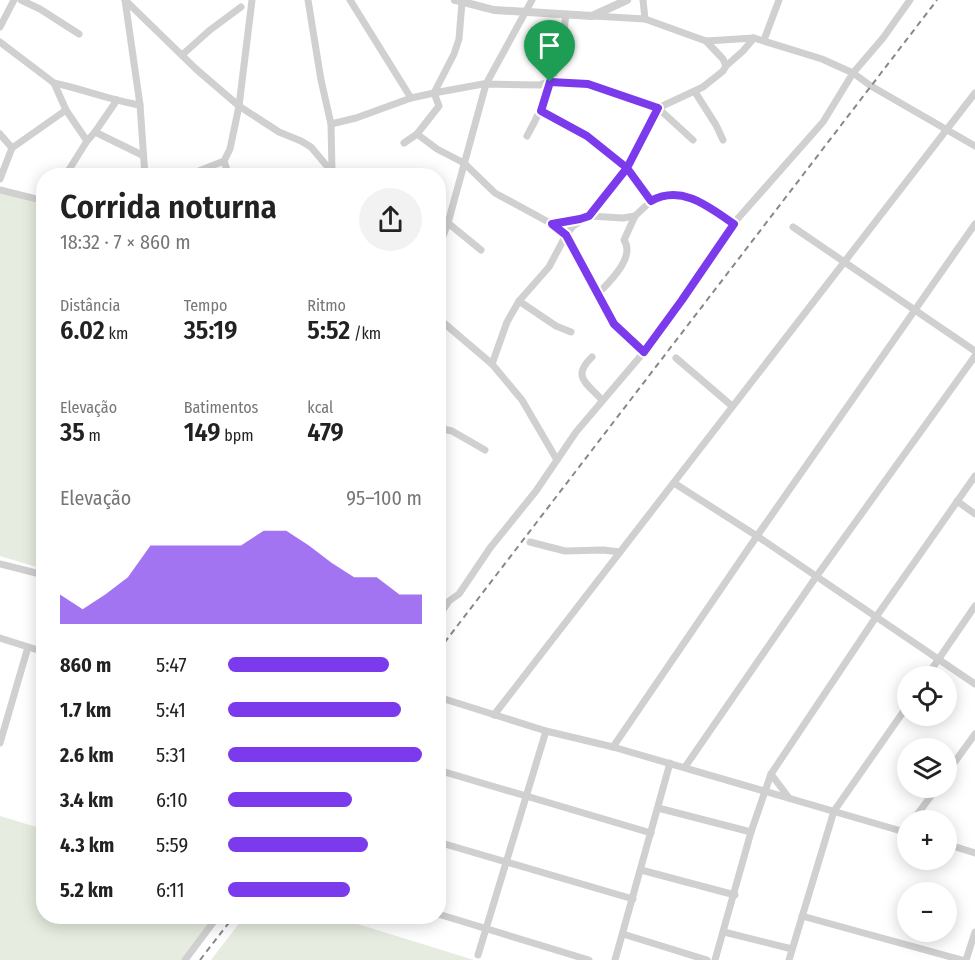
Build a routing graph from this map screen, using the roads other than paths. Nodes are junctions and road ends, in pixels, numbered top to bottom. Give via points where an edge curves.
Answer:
1 (14, 0) edge
2 (21, 0) edge
3 (125, 0) edge
4 (252, 0) edge
5 (308, 0) edge
6 (350, 0) edge
7 (532, 0) edge
8 (627, 0) edge
9 (643, 0) edge
10 (779, 0) edge
11 (910, 0) edge
12 (459, 1) edge
13 (241, 7) dead end
14 (526, 11) junction
15 (566, 15) junction
16 (592, 16) junction
17 (645, 19) junction
18 (0, 27) edge
19 (79, 34) dead end
20 (754, 38) junction
21 (764, 40) junction
22 (706, 41) junction
23 (0, 42) edge
24 (182, 55) junction
25 (726, 66) junction
26 (853, 73) junction
27 (550, 82) junction
28 (54, 83) junction
29 (486, 84) junction
30 (695, 92) junction
31 (434, 93) junction
32 (975, 93) edge
33 (411, 98) junction
34 (117, 100) junction
35 (140, 105) junction
36 (239, 106) junction
37 (658, 108) junction
38 (66, 110) junction
39 (541, 111) junction
40 (331, 124) junction
41 (947, 129) junction
42 (95, 132) junction
43 (0, 134) edge
44 (417, 134) junction
45 (527, 136) dead end
46 (693, 140) dead end
47 (723, 140) dead end
48 (87, 141) junction
49 (404, 143) dead end
50 (975, 146) edge
51 (12, 148) junction
52 (142, 155) junction
53 (224, 161) junction
54 (464, 163) junction
55 (70, 168) edge
56 (144, 168) edge
57 (206, 168) edge
58 (226, 168) edge
59 (327, 168) edge
60 (331, 168) edge
61 (627, 168) junction
62 (0, 178) edge
63 (0, 190) edge
64 (36, 199) edge
65 (651, 201) junction
66 (589, 216) junction
67 (634, 216) junction
68 (580, 219) junction
69 (448, 223) junction
70 (552, 224) junction
71 (734, 224) junction
72 (975, 224) edge
73 (793, 227) dead end
74 (446, 228) edge
75 (566, 235) junction
76 (481, 250) dead end
77 (844, 263) junction
78 (597, 295) junction
79 (519, 301) junction
80 (915, 311) junction
81 (446, 324) edge
82 (570, 332) dead end
83 (644, 352) junction
84 (975, 353) edge
85 (592, 357) dead end
86 (676, 358) dead end
87 (492, 364) junction
88 (602, 400) junction
89 (732, 406) junction
90 (446, 430) edge
91 (485, 450) dead end
92 (557, 460) junction
93 (975, 476) edge
94 (674, 483) junction
95 (957, 501) junction
96 (975, 514) edge
97 (757, 536) junction
98 (530, 542) dead end
99 (620, 552) junction
100 (0, 564) edge
101 (36, 574) edge
102 (816, 577) junction
103 (975, 606) edge
104 (446, 607) edge
105 (876, 616) junction
106 (0, 638) edge
107 (28, 647) junction
108 (36, 650) edge
109 (939, 660) junction
110 (934, 666) edge
111 (975, 684) edge
112 (446, 700) edge
113 (494, 715) junction
114 (897, 721) edge
115 (546, 731) junction
116 (975, 734) edge
117 (0, 743) edge
118 (613, 747) junction
119 (957, 759) edge
120 (670, 763) junction
121 (685, 767) junction
122 (446, 772) edge
123 (771, 774) junction
124 (766, 792) junction
125 (528, 796) junction
126 (789, 798) junction
127 (658, 808) junction
128 (834, 810) junction
129 (897, 828) edge
130 (751, 832) junction
131 (651, 833) junction
132 (446, 844) edge
133 (957, 847) edge
134 (975, 853) edge
135 (507, 863) junction
136 (641, 870) junction
137 (735, 895) junction
138 (633, 899) junction
139 (802, 916) junction
140 (446, 917) edge
141 (212, 924) edge
142 (485, 929) junction
143 (724, 932) junction
144 (975, 932) edge
145 (623, 934) junction
146 (792, 949) junction
147 (478, 955) dead end
148 (185, 960) edge
149 (589, 960) edge
150 (615, 960) edge
151 (707, 960) edge
152 (715, 960) edge
153 (789, 960) edge
154 (964, 960) edge

1 - 18 street
2 - 19 street
3 - 24 street
3 - 35 street
4 - 36 street
5 - 40 street
6 - 33 street
7 - 14 street
8 - 16 street
9 - 17 street
10 - 21 street
11 - 26 street
12 - 14 street via 494,10
12 - 31 street via 459,39
13 - 24 street
14 - 15 street
14 - 29 street
15 - 16 street
15 - 27 street via 563,42
16 - 17 street
17 - 22 street
20 - 21 street
20 - 22 street
20 - 25 street
21 - 26 street
22 - 25 street
23 - 28 street
24 - 36 street
25 - 30 street
26 - 41 street
26 - 71 street via 823,122
27 - 29 street
27 - 37 street via 588,84
27 - 39 street
28 - 34 street
28 - 38 street
29 - 31 street
29 - 54 street
30 - 37 street
30 - 47 street
31 - 33 street
31 - 44 street via 439,106
32 - 41 street
33 - 40 street
34 - 35 street
34 - 42 street
35 - 52 street
36 - 53 street
36 - 59 street via 311,147
37 - 46 street
37 - 61 street
38 - 48 street
38 - 51 street
39 - 45 street
39 - 61 street via 587,136
40 - 60 street
41 - 50 street
41 - 77 street
42 - 48 street
42 - 52 street
43 - 51 street
44 - 49 street
44 - 54 street
48 - 55 street
51 - 62 street
52 - 56 street
53 - 57 street
53 - 58 street
54 - 69 street
54 - 70 street via 495,193
61 - 65 street
61 - 66 street
63 - 64 street
65 - 67 street
65 - 71 street via 669,194 682,195
66 - 67 street
66 - 68 street
67 - 78 street via 624,240 625,258
68 - 70 street
68 - 75 street
69 - 74 street
69 - 76 street
70 - 75 street
71 - 83 street
72 - 80 street
73 - 77 street
75 - 78 street
75 - 79 street via 549,267
77 - 80 street
77 - 89 street
78 - 83 street via 614,324
79 - 82 street
79 - 87 street
80 - 84 street
80 - 97 street
81 - 87 street
83 - 88 street
84 - 102 street
85 - 88 street via 580,370 581,376
86 - 89 street
87 - 92 street via 522,400
88 - 92 street
89 - 94 street
90 - 91 street
92 - 104 street
93 - 95 street
94 - 97 street
94 - 99 street
95 - 96 street
95 - 105 street
97 - 102 street
97 - 118 street
98 - 99 street via 565,551
99 - 113 street
100 - 101 street
102 - 105 street
102 - 121 street
103 - 109 street
105 - 109 street
105 - 123 street
106 - 107 street
107 - 108 street
107 - 117 street
109 - 110 street
109 - 111 street
112 - 113 street
113 - 115 street
114 - 128 street
115 - 118 street
115 - 125 street
116 - 119 street
118 - 120 street
120 - 121 street
120 - 127 street
121 - 124 street
122 - 125 street
123 - 124 street
123 - 126 street
124 - 126 street
124 - 130 street
125 - 131 street
125 - 135 street
126 - 128 street
127 - 130 street
127 - 131 street
128 - 129 street
128 - 139 street
130 - 137 street
131 - 136 street
132 - 135 street
133 - 134 street
135 - 138 street
135 - 142 street
136 - 137 street
136 - 138 street
137 - 143 street
138 - 145 street
139 - 146 street
139 - 154 street
140 - 142 street
141 - 148 street
142 - 147 street
142 - 149 street
143 - 146 street
143 - 152 street
144 - 154 street
145 - 150 street
145 - 151 street
146 - 153 street

